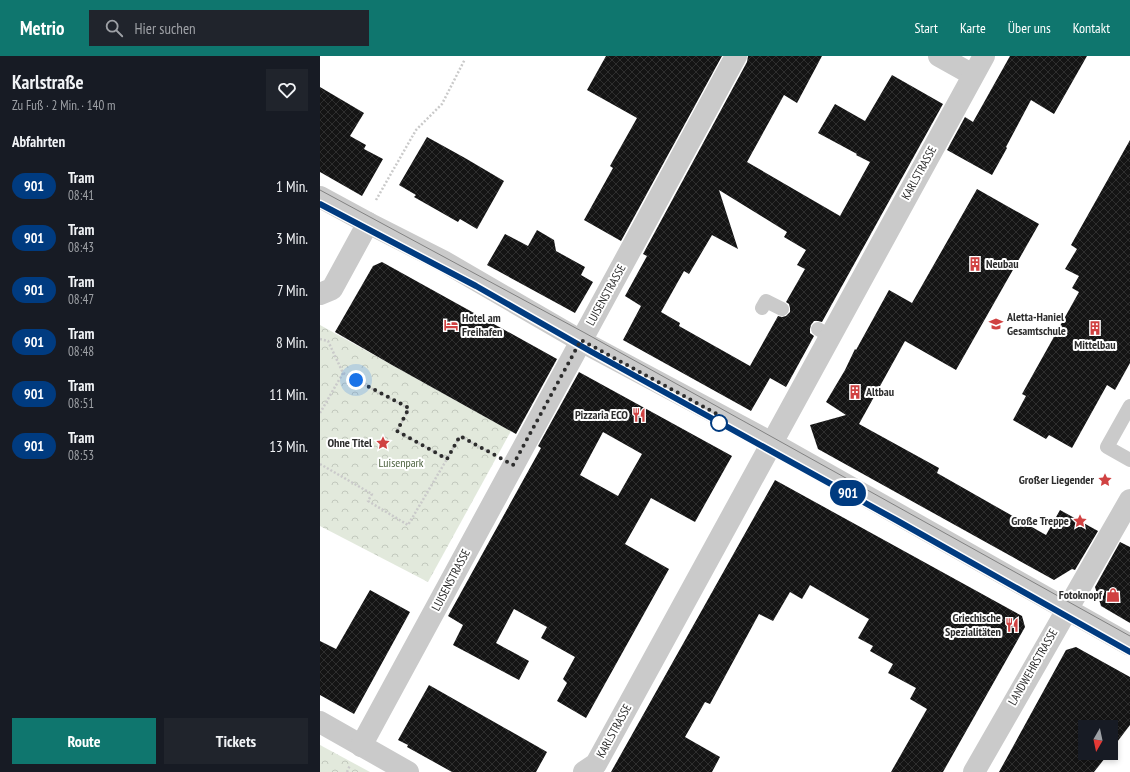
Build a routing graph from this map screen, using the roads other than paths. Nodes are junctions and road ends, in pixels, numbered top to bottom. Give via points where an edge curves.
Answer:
1 (736, 56) edge
2 (939, 56) edge
3 (984, 56) edge
4 (973, 75) junction
5 (320, 197) edge
6 (368, 224) junction
7 (320, 294) edge
8 (762, 308) dead end
9 (782, 309) dead end
10 (581, 340) junction
11 (1130, 406) edge
12 (772, 443) junction
13 (1130, 460) edge
14 (1130, 500) edge
15 (1067, 608) junction
16 (1130, 645) edge
17 (320, 722) edge
18 (361, 746) junction
19 (408, 772) edge
20 (584, 772) edge
21 (974, 772) edge

1 - 10 street, LUISENSTRASSE
2 - 4 street
3 - 4 street, KARLSTRASSE
4 - 12 street, KARLSTRASSE via 824,333
5 - 6 street
6 - 7 street via 332,289
6 - 10 street via 443,261
8 - 9 lane via 766,301
10 - 12 street
10 - 18 street, LUISENSTRASSE
11 - 13 lane via 1107,447
12 - 15 street
12 - 20 street, KARLSTRASSE via 596,764
14 - 15 street, LANDWEHRSTRASSE
15 - 16 street
15 - 21 street, LANDWEHRSTRASSE
17 - 18 street
18 - 19 street

